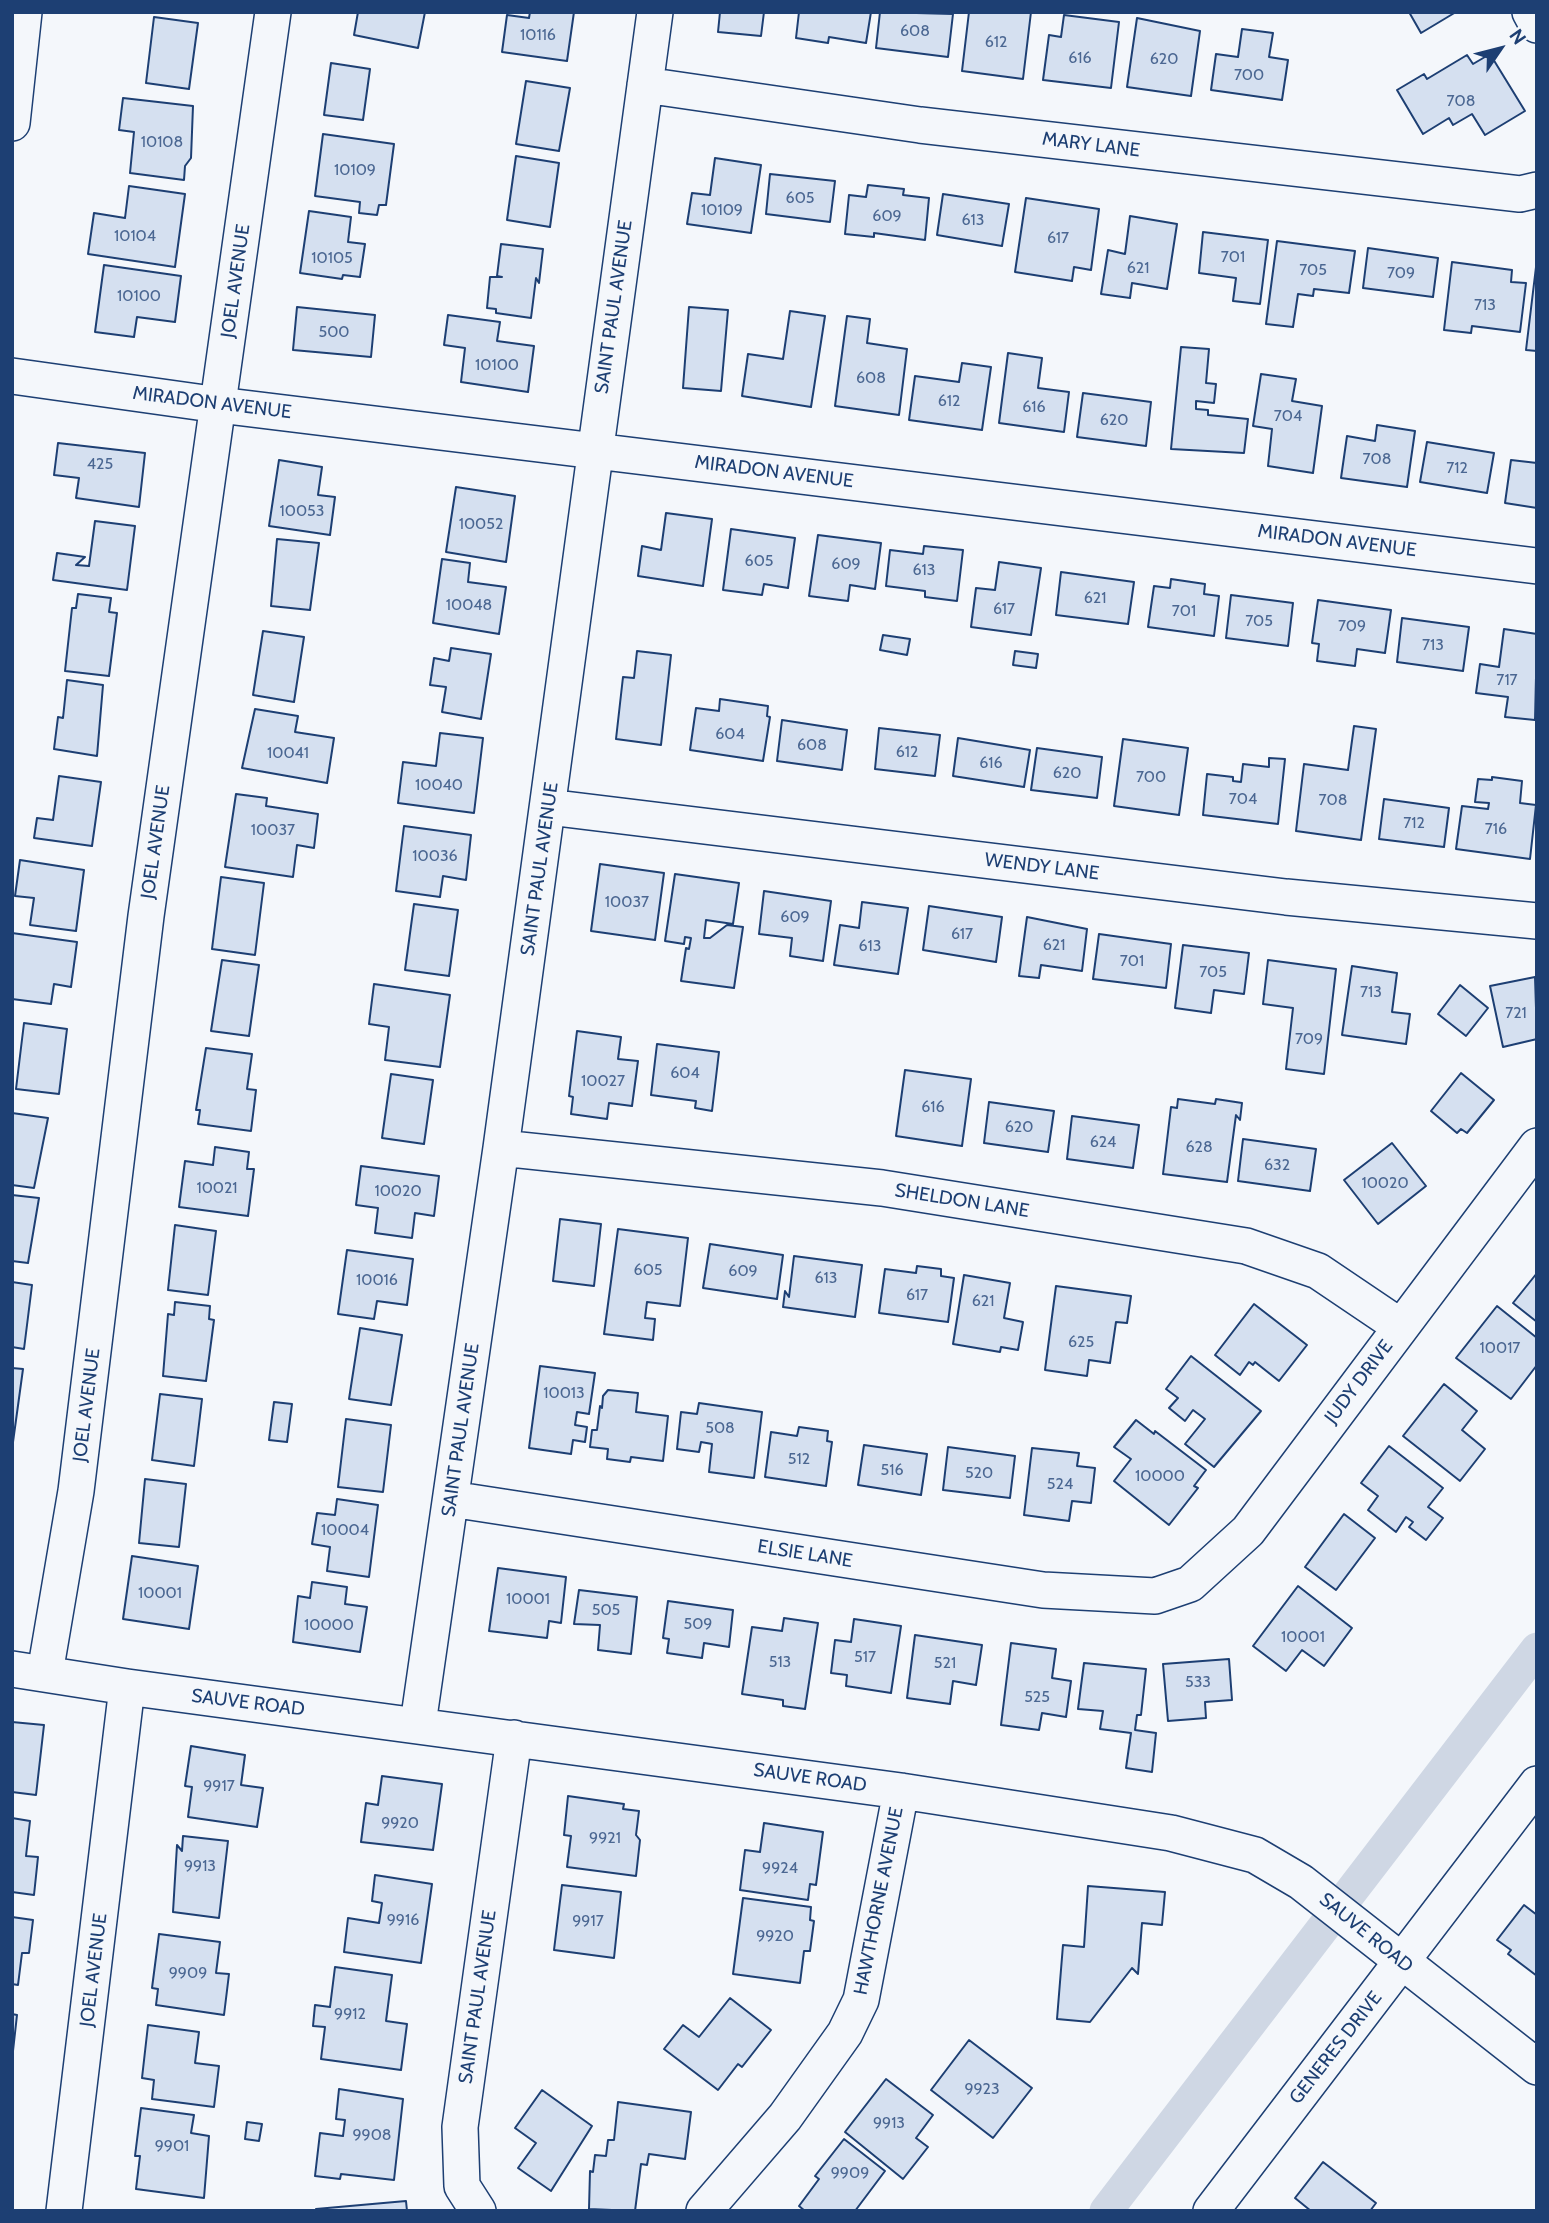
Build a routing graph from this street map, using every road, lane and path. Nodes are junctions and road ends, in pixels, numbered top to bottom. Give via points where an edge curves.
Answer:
1 (24, 12) edge
2 (273, 12) edge
3 (655, 12) edge
4 (1530, 12) edge
5 (1537, 25) edge
6 (645, 85) junction
7 (12, 123) edge
8 (1537, 190) edge
9 (12, 376) edge
10 (219, 405) junction
11 (595, 450) junction
12 (1537, 566) edge
13 (548, 807) junction
14 (1537, 921) edge
15 (1537, 1146) edge
16 (501, 1147) junction
17 (1401, 1327) junction
18 (451, 1499) junction
19 (1160, 1592) joint
20 (29, 1671) edge
21 (127, 1688) junction
22 (418, 1724) junction
23 (514, 1738) junction
24 (1537, 1784) edge
25 (901, 1791) junction
26 (1402, 1963) junction
27 (1537, 2067) edge
28 (64, 2211) edge
29 (478, 2211) edge
30 (704, 2211) edge
31 (1211, 2211) edge

1 - 7 street
2 - 10 street, JOEL AVENUE
3 - 6 street, SAINT PAUL AVENUE
4 - 5 street
6 - 8 street, MARY LANE via 920,125 1520,194
6 - 11 street, SAINT PAUL AVENUE
9 - 10 street, MIRADON AVENUE
10 - 11 street, MIRADON AVENUE
10 - 20 street, JOEL AVENUE via 146,916 76,1491
11 - 12 street, MIRADON AVENUE
11 - 13 street, SAINT PAUL AVENUE
13 - 14 street, WENDY LANE via 1286,897
13 - 16 street, SAINT PAUL AVENUE
15 - 17 street, JUDY DRIVE
16 - 17 street, SHELDON LANE via 882,1188 1246,1246 1318,1271
16 - 18 street, SAINT PAUL AVENUE
17 - 19 street, JUDY DRIVE via 1248,1531 1190,1584
18 - 19 street, ELSIE LANE via 1042,1590 1155,1597
18 - 22 street, SAINT PAUL AVENUE
20 - 21 street, SAUVE ROAD
21 - 22 street, SAUVE ROAD
21 - 28 street, JOEL AVENUE
22 - 23 street, SAUVE ROAD
23 - 25 street, SAUVE ROAD
23 - 29 street, SAINT PAUL AVENUE via 460,2127 463,2186
24 - 26 street, GENERES DRIVE
25 - 26 street, SAUVE ROAD via 1171,1833 1255,1855 1301,1882
25 - 30 street, HAWTHORNE AVENUE via 861,2000 845,2033 785,2117
26 - 27 street, SAUVE ROAD
26 - 31 street, GENERES DRIVE

